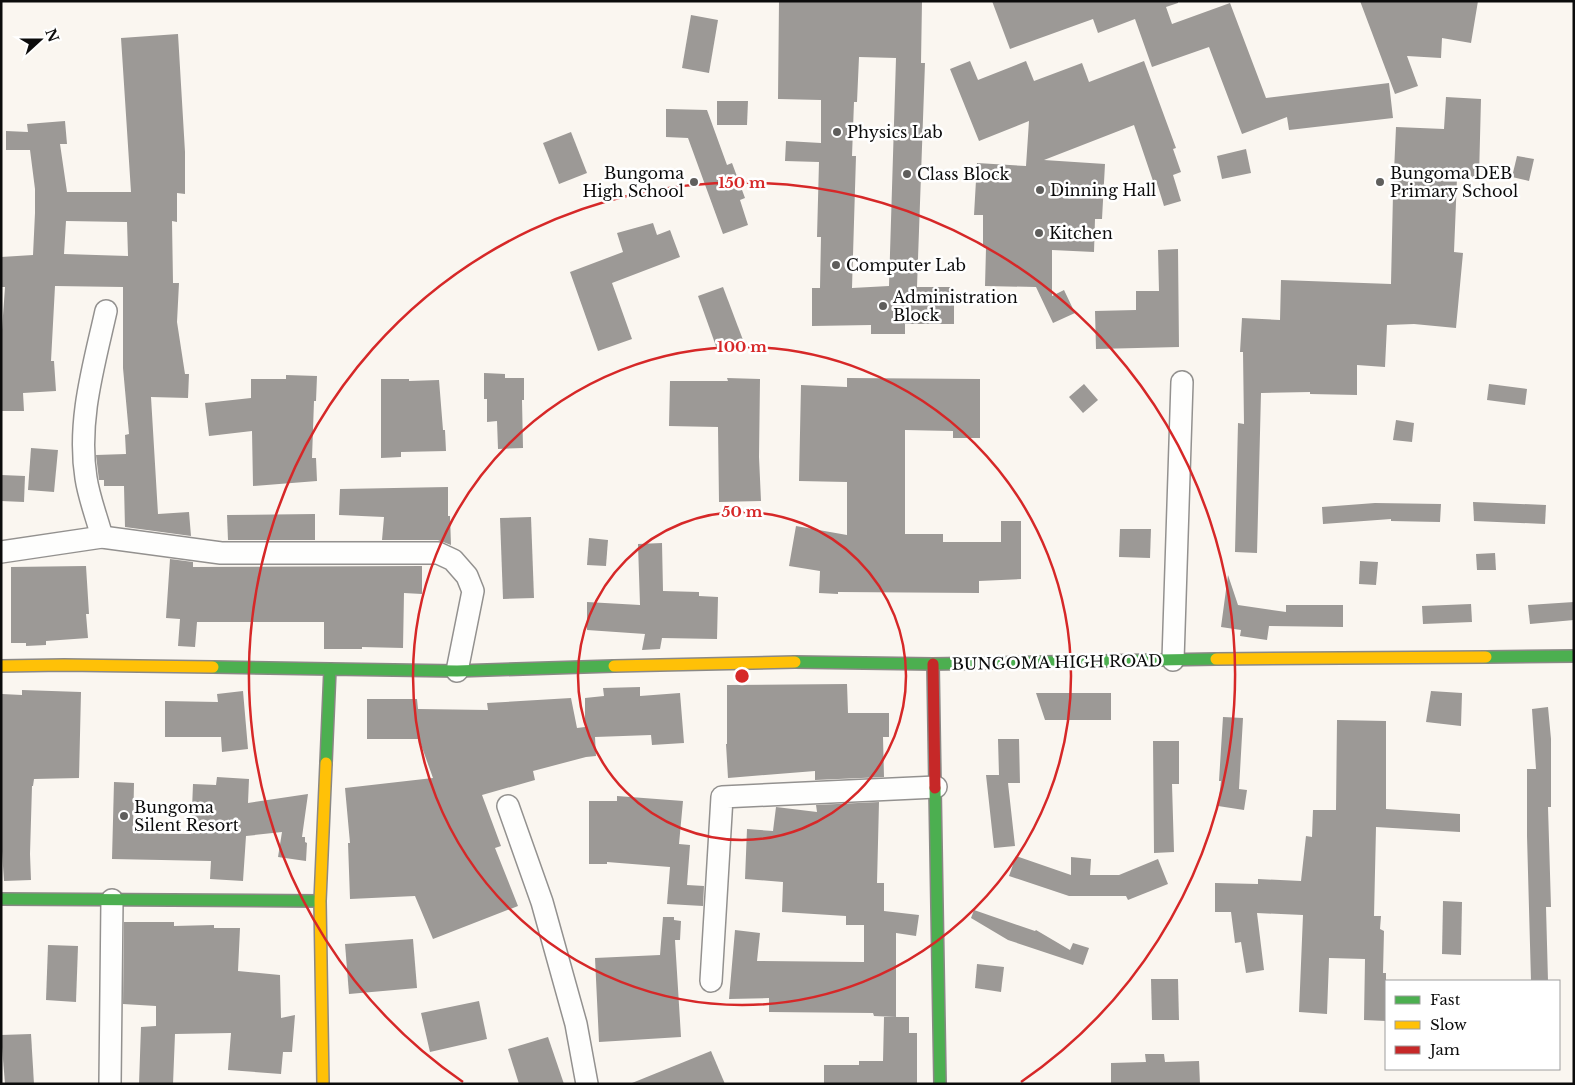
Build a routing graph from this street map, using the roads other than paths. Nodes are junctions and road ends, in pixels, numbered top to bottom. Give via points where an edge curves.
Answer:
1 (106, 311) dead end
2 (1182, 382) dead end
3 (102, 537) junction
4 (1, 552) edge
5 (1574, 656) edge
6 (1173, 660) junction
7 (933, 664) junction
8 (1, 666) edge
9 (330, 669) junction
10 (457, 671) junction
11 (936, 787) junction
12 (508, 806) dead end
13 (1, 899) edge
14 (112, 900) junction
15 (320, 901) junction
16 (711, 981) dead end
17 (110, 1084) edge
18 (323, 1084) edge
19 (587, 1084) edge
20 (940, 1084) edge

1 - 3 street via 82,432 86,478
2 - 6 street, BUNGOMA HIGH ROAD
3 - 4 street
3 - 10 street via 221,553 438,553 454,560 467,576 472,591
5 - 6 street
6 - 7 street, BUNGOMA HIGH ROAD
7 - 10 street via 766,662
7 - 11 street, BUNGOMA HIGH ROAD
8 - 9 street
9 - 10 street
9 - 15 street
11 - 16 street via 722,797
11 - 20 street, BUNGOMA HIGH ROAD
12 - 19 street via 542,902 576,1024
13 - 14 street
14 - 15 street
14 - 17 street
15 - 18 street

